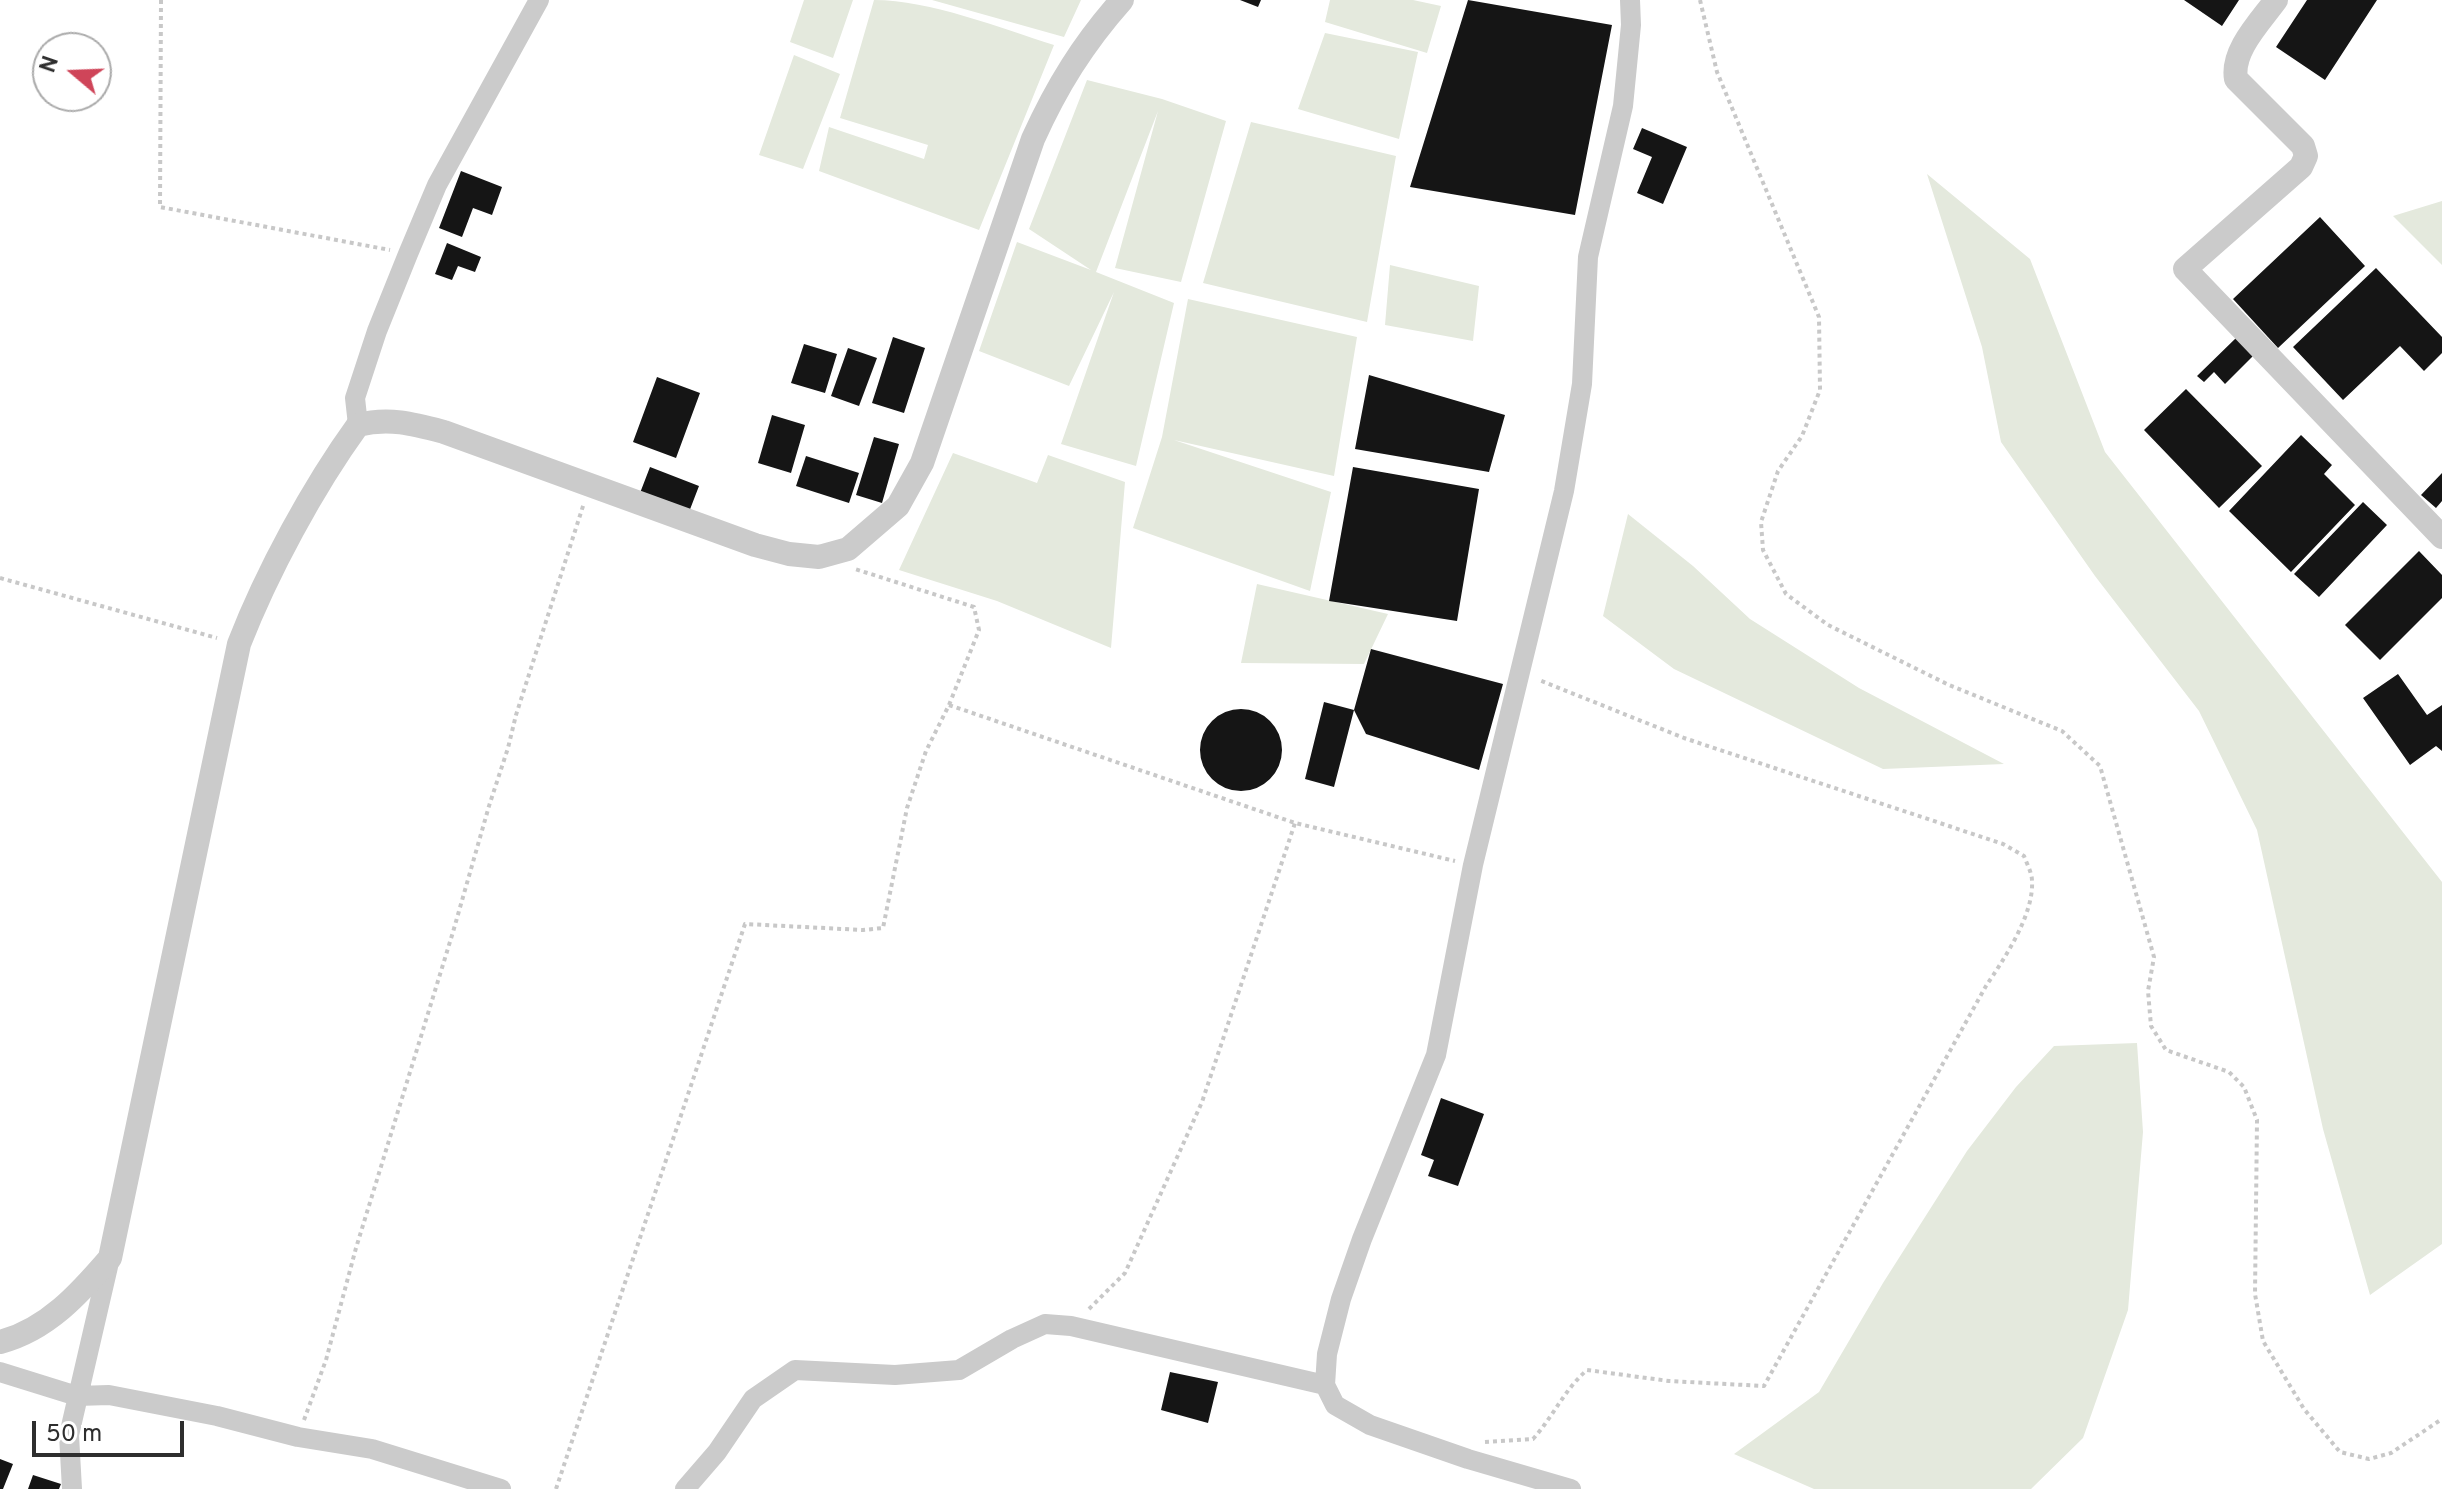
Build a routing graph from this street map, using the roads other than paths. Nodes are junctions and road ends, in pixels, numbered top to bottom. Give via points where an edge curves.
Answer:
1 (539, 0) edge
2 (1122, 0) edge
3 (1630, 0) edge
4 (2276, 0) edge
5 (358, 425) junction
6 (2442, 537) edge
7 (110, 1258) junction
8 (0, 1342) edge
9 (0, 1372) edge
10 (1325, 1385) junction
11 (77, 1396) junction
12 (72, 1489) edge
13 (501, 1489) edge
14 (685, 1489) edge
15 (1571, 1489) edge

1 - 5 street via 437,185 377,331 355,398
2 - 5 street via 1056,89 1033,139 922,463 898,506 848,549 819,557 789,554 444,432 407,422
3 - 10 street via 1623,106 1588,257 1582,384 1564,491 1473,865 1436,1055 1341,1299
4 - 6 street via 2240,52 2236,79 2303,146 2306,156 2301,167 2185,269
5 - 7 street via 256,600 239,644
7 - 8 street via 70,1303 16,1338
7 - 11 street
9 - 11 street
10 - 14 street via 1045,1324 959,1370 895,1375 795,1370 753,1399
10 - 15 street via 1335,1405 1370,1425
11 - 12 street via 69,1435
11 - 13 street via 109,1395 372,1449

